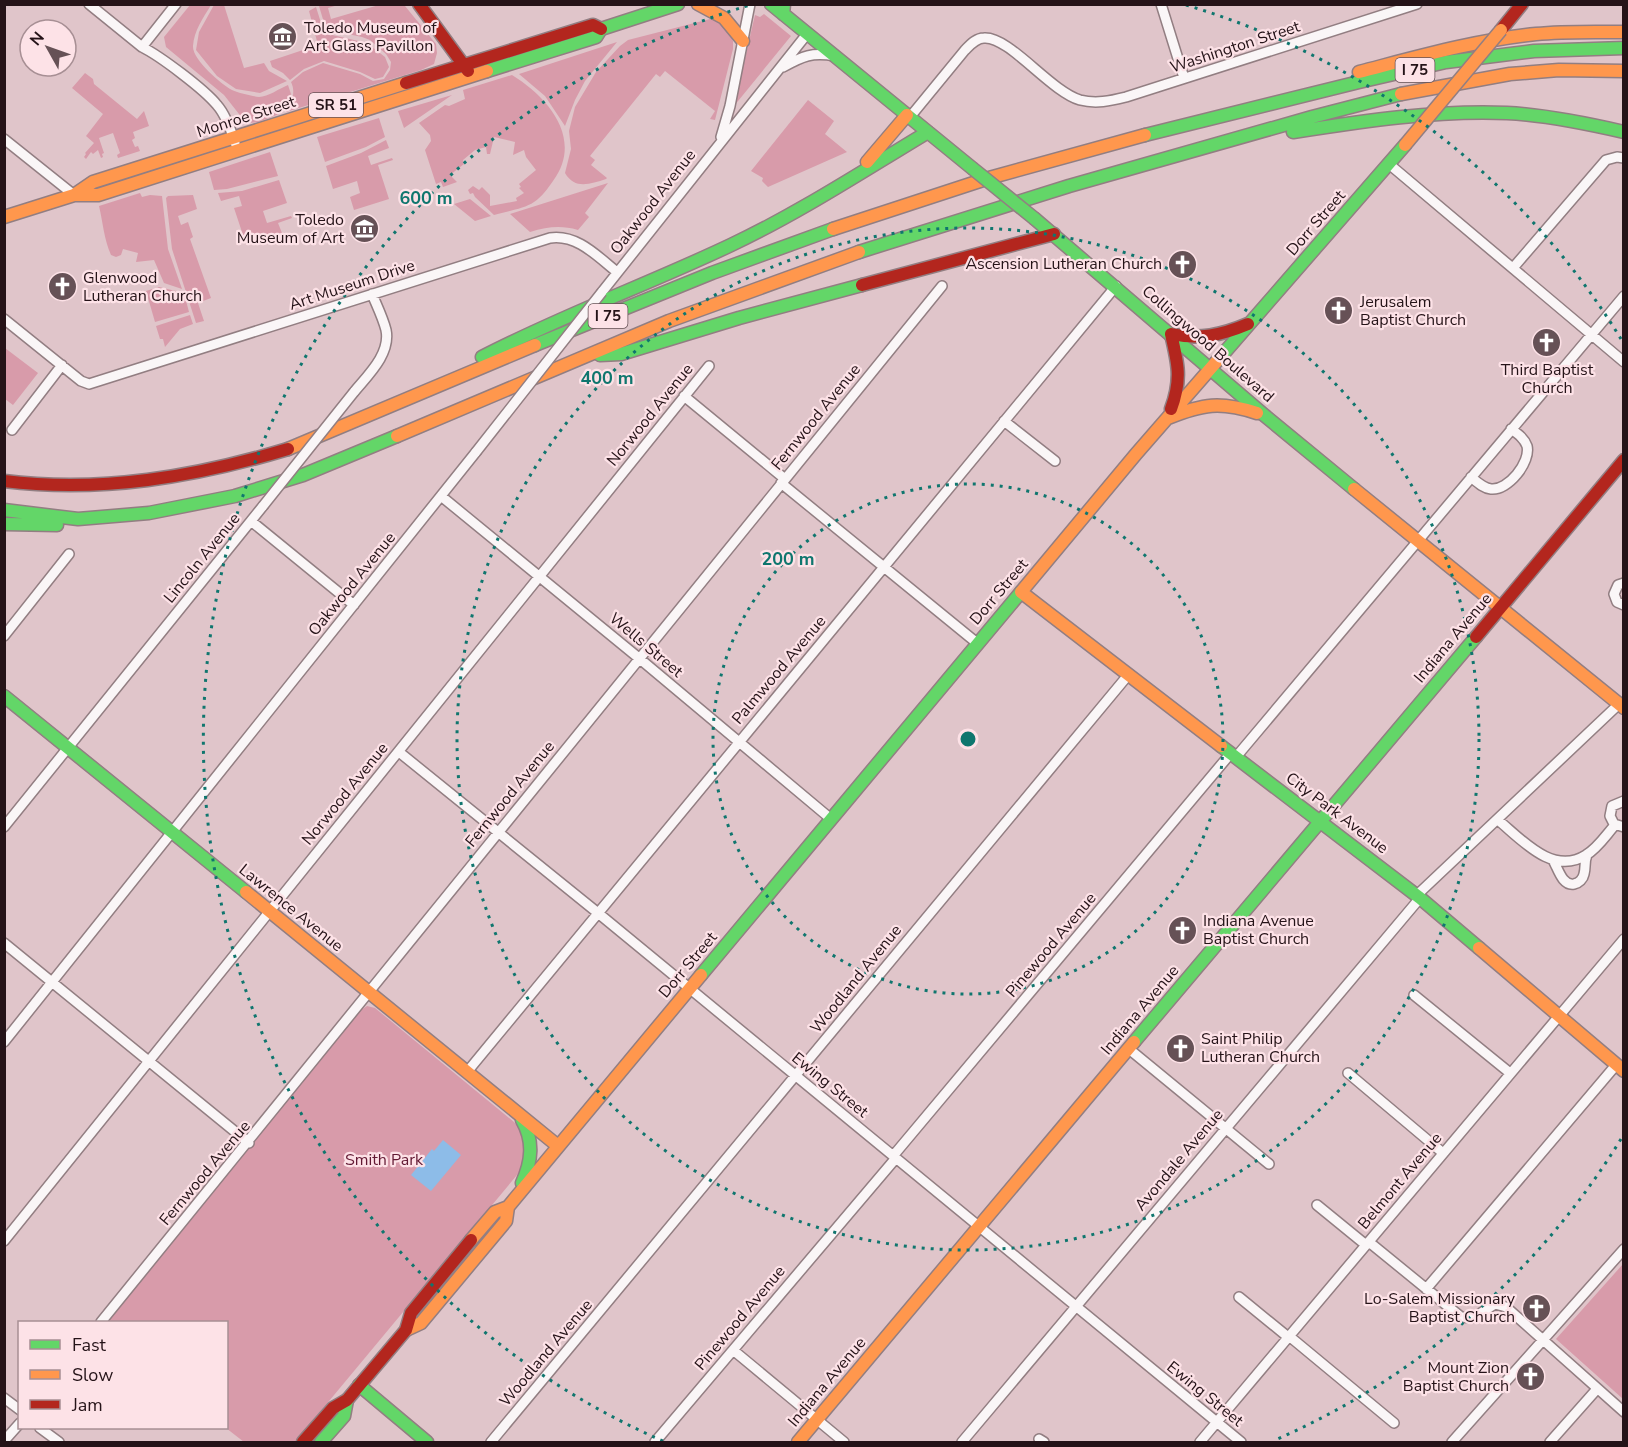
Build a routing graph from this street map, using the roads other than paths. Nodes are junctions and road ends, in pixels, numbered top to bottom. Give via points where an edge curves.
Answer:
1 (89, 4) edge
2 (176, 4) edge
3 (419, 4) edge
4 (678, 4) edge
5 (698, 4) edge
6 (750, 4) edge
7 (771, 4) edge
8 (1161, 4) edge
9 (1378, 4) edge
10 (1417, 4) edge
11 (1521, 5) edge
12 (784, 9) edge
13 (1382, 16) junction
14 (601, 29) junction
15 (1623, 32) edge
16 (807, 34) junction
17 (743, 41) junction
18 (142, 47) junction
19 (1623, 48) edge
20 (835, 56) junction
21 (464, 65) junction
22 (1623, 70) edge
23 (776, 72) junction
24 (473, 77) junction
25 (1184, 78) junction
26 (908, 116) junction
27 (1211, 118) junction
28 (927, 132) junction
29 (1623, 132) edge
30 (234, 138) junction
31 (4, 139) edge
32 (720, 141) junction
33 (1221, 143) junction
34 (238, 151) junction
35 (1623, 158) edge
36 (1389, 164) junction
37 (860, 171) junction
38 (74, 195) junction
39 (4, 217) edge
40 (1054, 234) junction
41 (1513, 268) junction
42 (617, 272) junction
43 (942, 286) dead end
44 (1116, 286) junction
45 (372, 294) junction
46 (1623, 296) edge
47 (4, 319) edge
48 (1252, 322) junction
49 (1171, 334) junction
50 (1591, 334) junction
51 (590, 355) junction
52 (1623, 362) edge
53 (62, 366) junction
54 (709, 366) dead end
55 (1211, 368) junction
56 (684, 396) junction
57 (392, 405) junction
58 (1264, 415) junction
59 (1167, 418) junction
60 (1004, 421) junction
61 (1511, 429) junction
62 (12, 430) dead end
63 (1623, 460) edge
64 (1055, 461) dead end
65 (1471, 477) junction
66 (4, 481) edge
67 (783, 481) junction
68 (441, 496) junction
69 (4, 510) edge
70 (78, 519) junction
71 (251, 521) junction
72 (4, 524) edge
73 (1418, 540) junction
74 (69, 554) dead end
75 (884, 567) junction
76 (539, 577) junction
77 (1623, 583) edge
78 (1021, 592) junction
79 (354, 605) junction
80 (1623, 605) edge
81 (1500, 608) junction
82 (4, 636) edge
83 (977, 643) junction
84 (640, 659) junction
85 (1129, 674) junction
86 (4, 696) edge
87 (1621, 706) edge
88 (739, 743) junction
89 (68, 748) junction
90 (399, 752) junction
91 (1234, 755) junction
92 (1623, 801) edge
93 (831, 819) junction
94 (1498, 820) junction
95 (1319, 821) junction
96 (1619, 826) edge
97 (4, 827) edge
98 (498, 832) junction
99 (173, 833) junction
100 (1587, 855) junction
101 (1553, 860) junction
102 (1419, 897) junction
103 (270, 912) junction
104 (598, 913) junction
105 (1623, 939) edge
106 (4, 943) edge
107 (52, 983) junction
108 (690, 989) junction
109 (369, 993) junction
110 (1414, 995) dead end
111 (1559, 1015) junction
112 (4, 1042) edge
113 (1129, 1049) junction
114 (149, 1062) junction
115 (1620, 1068) edge
116 (466, 1072) junction
117 (1348, 1073) dead end
118 (1510, 1073) junction
119 (796, 1076) junction
120 (516, 1112) junction
121 (1226, 1128) junction
122 (249, 1143) junction
123 (558, 1146) junction
124 (1443, 1153) junction
125 (894, 1157) junction
126 (1269, 1164) dead end
127 (516, 1196) junction
128 (1317, 1205) dead end
129 (979, 1227) junction
130 (4, 1241) edge
131 (1367, 1243) junction
132 (1623, 1249) edge
133 (1426, 1289) junction
134 (1239, 1297) dead end
135 (1075, 1306) junction
136 (103, 1321) edge
137 (1288, 1337) junction
138 (1542, 1340) junction
139 (733, 1350) junction
140 (359, 1385) junction
141 (1597, 1389) junction
142 (4, 1398) edge
143 (347, 1400) junction
144 (18, 1408) edge
145 (1623, 1412) edge
146 (817, 1419) junction
147 (1216, 1423) junction
148 (1394, 1424) dead end
149 (18, 1425) edge
150 (41, 1429) edge
151 (4, 1441) edge
152 (58, 1443) edge
153 (303, 1443) edge
154 (321, 1443) edge
155 (426, 1443) edge
156 (491, 1443) edge
157 (655, 1443) edge
158 (798, 1443) edge
159 (844, 1443) edge
160 (962, 1443) edge
161 (1200, 1443) edge
162 (1241, 1443) edge
163 (1452, 1443) edge
164 (1550, 1443) edge

1 - 18 street
2 - 18 street
3 - 21 main road
4 - 14 main road, Monroe Street / SR 51
5 - 17 main road via 724,18
6 - 17 street, Oakwood Avenue
7 - 12 main road, Collingwood Boulevard
8 - 25 street
9 - 13 street
10 - 13 street, Washington Street
11 - 36 main road, Dorr Street, bridge
12 - 16 main road, Collingwood Boulevard
13 - 25 street, Washington Street
14 - 21 main road, Monroe Street / SR 51 via 592,25
14 - 24 main road, Monroe Street / SR 51 via 596,37
15 - 27 main road via 1510,37 1430,53
16 - 20 main road, Collingwood Boulevard
16 - 23 street, Oakwood Avenue
17 - 32 street, Oakwood Avenue
18 - 30 street via 216,104
19 - 27 main road, I 75 via 1580,48 1471,59
20 - 23 street, Oakwood Avenue via 806,55
20 - 26 main road, Collingwood Boulevard
21 - 24 main road
21 - 30 main road, Monroe Street / SR 51
22 - 33 main road, I 75 via 1496,75 1412,92
23 - 32 street, Oakwood Avenue
24 - 34 main road, Monroe Street / SR 51
25 - 26 street, Washington Street via 1100,103 1078,99 1062,91 1001,42 983,38 965,50
26 - 28 main road, Collingwood Boulevard
26 - 37 main road
27 - 57 main road, I 75 via 956,189 807,238
28 - 37 main road
28 - 40 main road, Collingwood Boulevard, bridge
29 - 33 main road via 1540,116 1449,113 1360,121
30 - 34 street
30 - 38 main road, Monroe Street / SR 51 via 93,182
31 - 38 street
32 - 42 street, Oakwood Avenue
33 - 51 main road, I 75 via 1047,192 825,263
34 - 38 main road, Monroe Street / SR 51 via 98,195
35 - 41 street via 1605,160
36 - 41 street
36 - 48 main road, Dorr Street
37 - 57 main road via 729,246 524,335
38 - 39 main road, Monroe Street / SR 51
40 - 44 main road, Collingwood Boulevard
40 - 51 main road via 739,318 621,354
41 - 50 street
42 - 45 street, Art Museum Drive via 578,242 559,237
42 - 68 street, Oakwood Avenue, bridge
43 - 67 street, Fernwood Avenue
44 - 49 main road, Collingwood Boulevard
44 - 60 street, Palmwood Avenue
45 - 53 street, Art Museum Drive via 85,382
45 - 71 street, Lincoln Avenue, bridge via 386,330 386,344 380,357
46 - 50 street, Pinewood Avenue
47 - 53 street
48 - 49 main road via 1205,339
48 - 55 main road, Dorr Street
49 - 55 main road, Collingwood Boulevard
49 - 59 main road via 1180,377
50 - 52 street
50 - 61 street, Pinewood Avenue
51 - 70 main road, I 75 via 303,475 195,505
53 - 62 street
54 - 56 street, Norwood Avenue
55 - 58 main road, Collingwood Boulevard
55 - 59 main road, Dorr Street
56 - 67 street
56 - 76 street, Norwood Avenue
57 - 66 main road, I 75 via 295,447 195,474 84,486
58 - 59 main road via 1220,402
58 - 73 main road, Collingwood Boulevard
59 - 78 main road, Dorr Street
60 - 64 street
60 - 75 street, Palmwood Avenue
61 - 65 street, Pinewood Avenue
61 - 65 street via 1528,451 1509,482 1491,489
63 - 81 main road, Indiana Avenue
65 - 73 street, Pinewood Avenue
67 - 75 street
67 - 84 street, Fernwood Avenue
68 - 76 street, Wells Street
68 - 79 street, Oakwood Avenue
69 - 70 main road, I 75
70 - 72 main road via 53,527
71 - 79 street
71 - 89 street, Lincoln Avenue
73 - 81 main road, Collingwood Boulevard
73 - 91 street, Pinewood Avenue
74 - 82 street
75 - 83 street
75 - 88 street, Palmwood Avenue
76 - 84 street, Wells Street
76 - 90 street, Norwood Avenue
77 - 80 street via 1614,594
78 - 83 main road, Dorr Street
78 - 85 main road, City Park Avenue
79 - 99 street, Oakwood Avenue
81 - 87 main road, Collingwood Boulevard
81 - 95 main road, Indiana Avenue
83 - 93 main road, Dorr Street
84 - 88 street, Wells Street
84 - 98 street, Fernwood Avenue
85 - 91 main road, City Park Avenue
85 - 119 street, Woodland Avenue
86 - 89 main road, Lawrence Avenue
87 - 94 street, Avondale Avenue
88 - 93 street, Wells Street
88 - 104 street, Palmwood Avenue
89 - 97 street, Lincoln Avenue
89 - 99 main road, Lawrence Avenue
90 - 98 street, Ewing Street
90 - 103 street, Norwood Avenue
91 - 95 main road, City Park Avenue
91 - 125 street, Pinewood Avenue
92 - 96 street via 1612,806 1610,812
93 - 108 main road, Dorr Street
94 - 101 street
94 - 102 street, Avondale Avenue
95 - 102 main road, City Park Avenue
95 - 113 main road, Indiana Avenue
96 - 100 street
98 - 104 street, Ewing Street
98 - 109 street, Fernwood Avenue
99 - 103 main road, Lawrence Avenue
99 - 107 street, Oakwood Avenue
100 - 101 street via 1569,861
100 - 101 street via 1584,876 1573,884 1561,877
102 - 111 main road, City Park Avenue
102 - 121 street, Avondale Avenue
103 - 109 main road, Lawrence Avenue
103 - 114 street, Norwood Avenue
104 - 108 street, Ewing Street
104 - 116 street, Palmwood Avenue
105 - 111 street, Belmont Avenue
106 - 107 street
107 - 112 street, Oakwood Avenue
107 - 114 street
108 - 119 street, Ewing Street
108 - 123 main road, Dorr Street
109 - 116 main road, Lawrence Avenue
109 - 122 street, Fernwood Avenue
110 - 118 street
111 - 115 main road, City Park Avenue
111 - 118 street, Belmont Avenue
113 - 121 street
113 - 129 main road, Indiana Avenue
114 - 122 street
114 - 130 street, Norwood Avenue
115 - 133 street
116 - 120 main road, Lawrence Avenue
117 - 124 street
118 - 124 street, Belmont Avenue
119 - 125 street, Ewing Street
119 - 156 street, Woodland Avenue
120 - 123 main road, Lawrence Avenue
120 - 127 main road via 531,1143 530,1164
121 - 126 street
121 - 135 street, Avondale Avenue
122 - 136 street, Fernwood Avenue
123 - 127 main road, Dorr Street
124 - 131 street, Belmont Avenue
125 - 129 street, Ewing Street
125 - 139 street, Pinewood Avenue
127 - 140 main road, Dorr Street via 508,1207 506,1221 494,1236 421,1323 406,1330
128 - 131 street
129 - 135 street, Ewing Street
129 - 146 main road, Indiana Avenue
131 - 133 street
131 - 137 street, Belmont Avenue
132 - 138 street
133 - 138 street via 1461,1317 1473,1318 1498,1303
134 - 137 street
135 - 147 street, Ewing Street
135 - 160 street, Avondale Avenue
137 - 147 street, Belmont Avenue
137 - 148 street
138 - 141 street
138 - 163 street
139 - 146 street
139 - 157 street, Pinewood Avenue
140 - 143 main road, Dorr Street
140 - 155 main road
141 - 145 street
141 - 164 street
142 - 144 street
143 - 153 main road, Dorr Street via 333,1408
143 - 154 main road, Dorr Street via 344,1416
146 - 158 main road, Indiana Avenue
146 - 159 street
147 - 161 street, Belmont Avenue
147 - 162 street, Ewing Street
149 - 151 street
150 - 152 street

